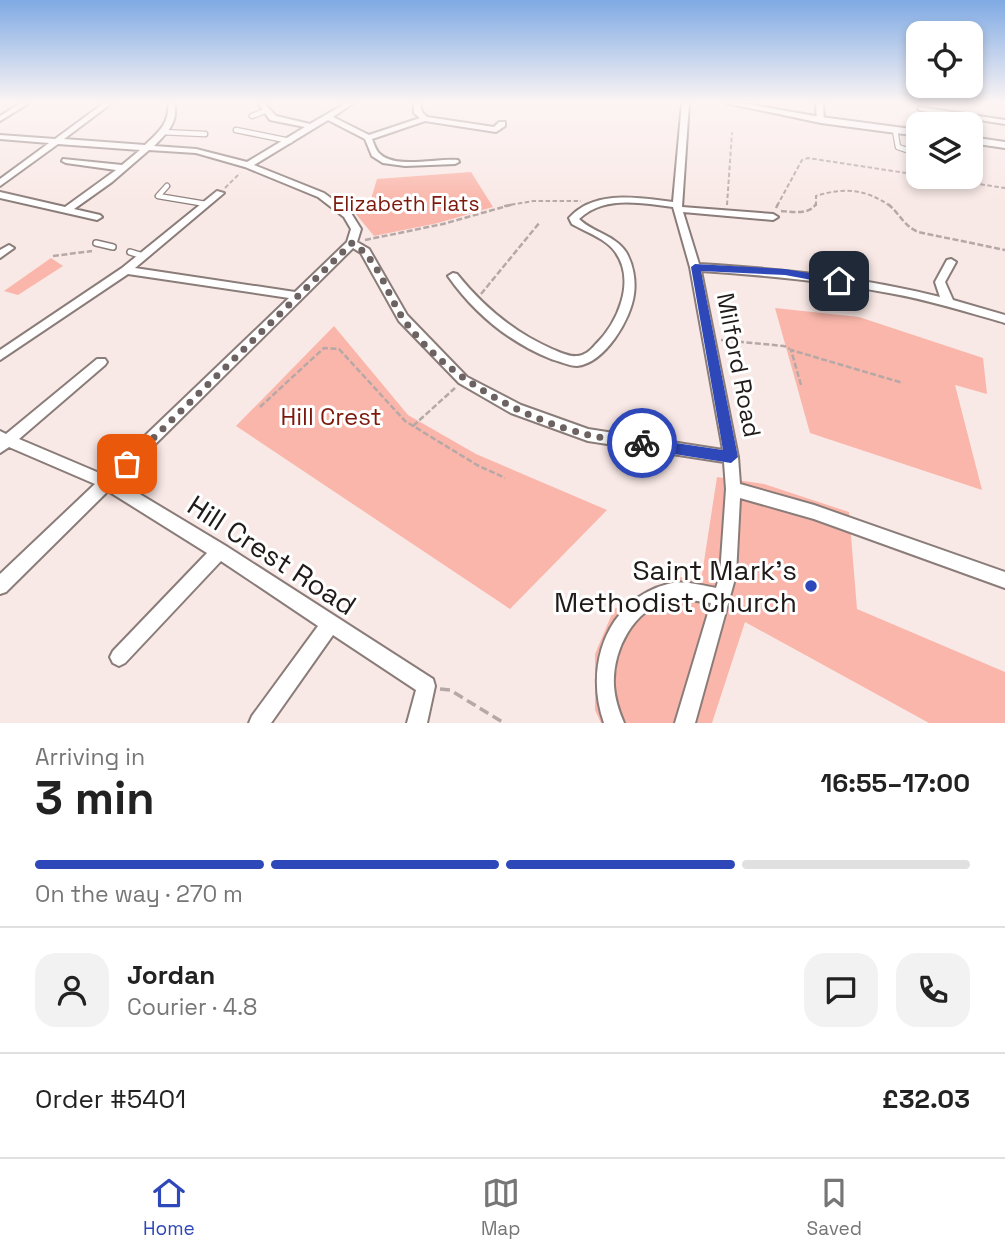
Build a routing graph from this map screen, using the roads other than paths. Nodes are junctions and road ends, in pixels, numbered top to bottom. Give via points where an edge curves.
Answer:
1 (0, 137) edge
2 (60, 137) edge
3 (155, 137) edge
4 (269, 137) edge
5 (297, 137) edge
6 (372, 137) edge
7 (683, 137) edge
8 (896, 137) edge
9 (368, 138) joint
10 (54, 141) junction
11 (290, 141) junction
12 (983, 142) edge
13 (1005, 145) edge
14 (146, 148) junction
15 (906, 150) edge
16 (66, 160) dead end
17 (455, 162) dead end
18 (248, 165) junction
19 (123, 168) junction
20 (0, 183) edge
21 (167, 186) dead end
22 (220, 193) road end
23 (0, 195) edge
24 (206, 204) junction
25 (677, 207) junction
26 (66, 210) junction
27 (774, 212) road end
28 (97, 218) dead end
29 (96, 243) dead end
30 (352, 243) junction
31 (113, 247) dead end
32 (130, 252) dead end
33 (143, 256) junction
34 (951, 261) dead end
35 (695, 267) junction
36 (126, 270) junction
37 (453, 275) dead end
38 (298, 296) junction
39 (947, 300) junction
40 (1005, 318) edge
41 (0, 356) edge
42 (101, 362) dead end
43 (3, 442) edge
44 (731, 457) junction
45 (108, 483) junction
46 (733, 489) junction
47 (220, 551) junction
48 (1005, 580) edge
49 (0, 586) edge
50 (722, 597) junction
51 (331, 623) junction
52 (119, 657) dead end
53 (426, 686) joint
54 (260, 723) edge
55 (417, 723) edge
56 (614, 723) edge
57 (685, 723) edge

1 - 10 street
2 - 10 street
3 - 14 street
4 - 11 lane
5 - 11 street
6 - 9 street
7 - 25 street, Milford Road
8 - 15 lane via 898,147
9 - 17 street via 374,153 393,163
10 - 14 street
10 - 20 street
11 - 18 street
12 - 13 street
14 - 18 street via 196,151
14 - 19 street
16 - 19 street
18 - 30 street via 337,205 356,229
19 - 26 street
21 - 24 lane via 158,196
22 - 24 street
23 - 26 street
24 - 33 street
25 - 27 street
25 - 35 street, Milford Road
25 - 37 street via 609,202 583,209 574,218 618,249 625,262 628,300 595,355 578,361 512,334 473,302
26 - 28 street
29 - 31 lane
30 - 38 street
30 - 44 street via 365,251 403,318 463,380 516,409 588,435
32 - 33 lane
33 - 36 street
34 - 39 street via 940,282
35 - 39 street via 785,272
35 - 44 street, Milford Road
36 - 38 street
36 - 41 street
38 - 45 street
39 - 40 street
42 - 43 street, Hill Crest Road
43 - 45 street, Hill Crest Road
44 - 46 street, Milford Road
45 - 47 street, Hill Crest Road
45 - 49 street
46 - 48 street
46 - 50 street, Milford Road
47 - 51 street, Hill Crest Road
47 - 52 street
50 - 56 street via 669,593 651,599 632,615 607,657 606,697
50 - 57 street, Milford Road
51 - 53 street, Hill Crest Road
51 - 54 street
53 - 55 street

